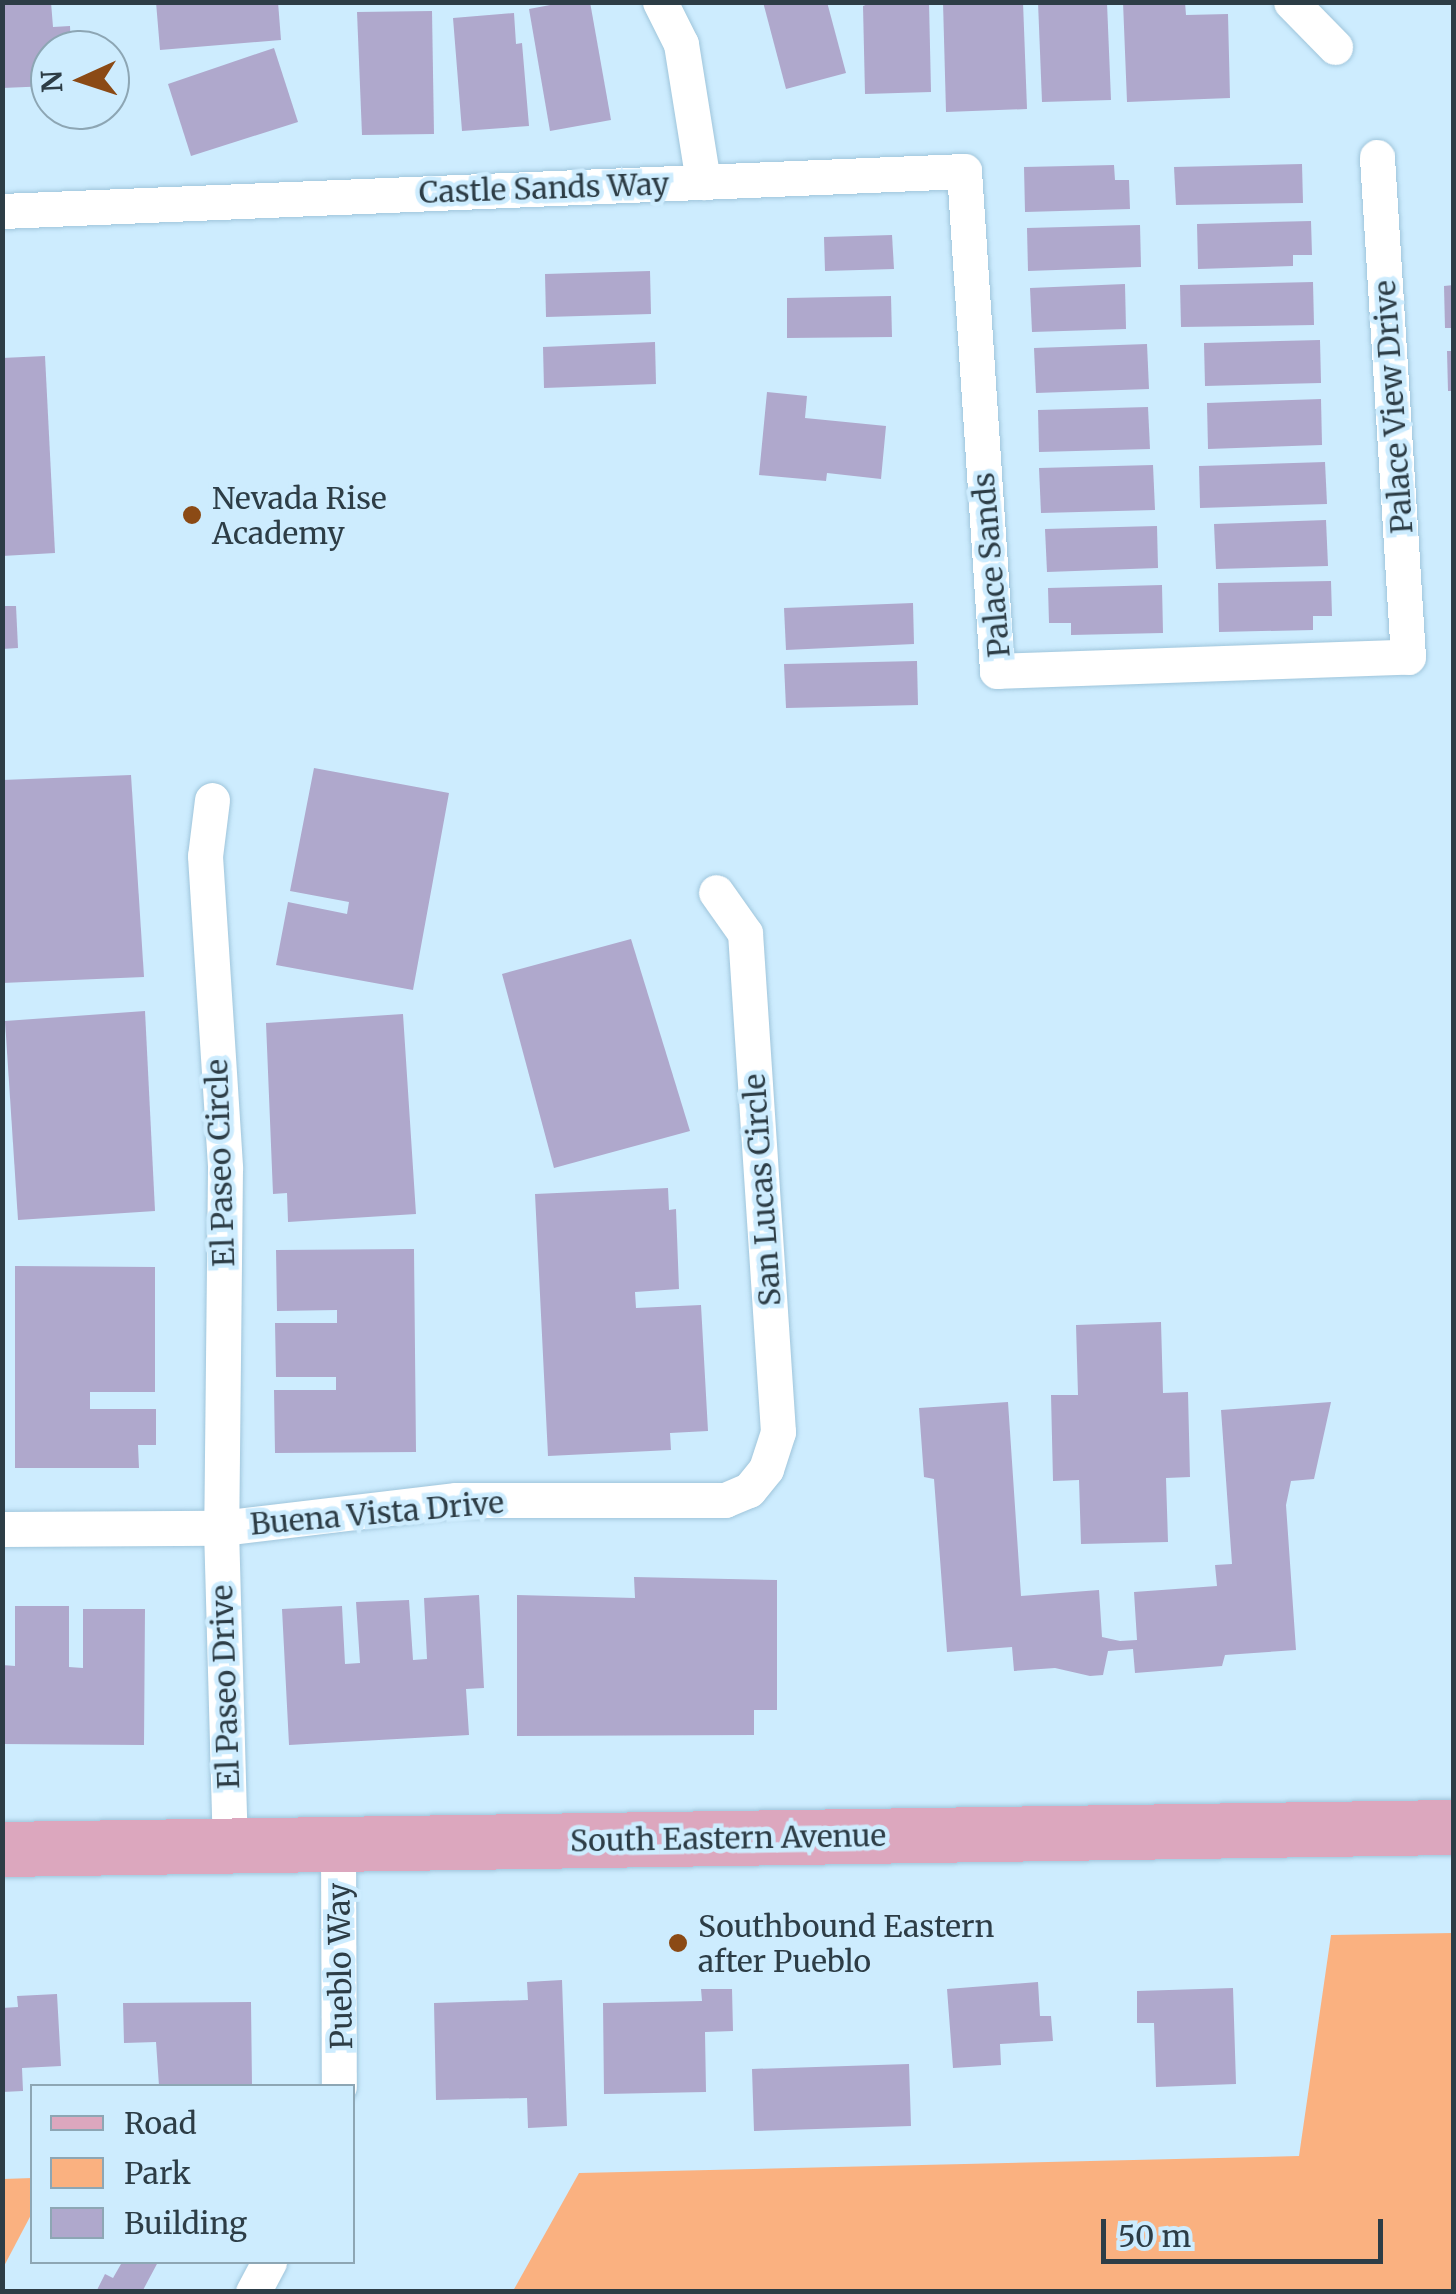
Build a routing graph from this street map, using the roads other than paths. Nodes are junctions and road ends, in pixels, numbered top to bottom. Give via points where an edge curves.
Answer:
1 (660, 2) edge
2 (1291, 2) edge
3 (1335, 47) dead end
4 (1378, 157) dead end
5 (964, 171) joint
6 (703, 182) junction
7 (2, 211) edge
8 (1408, 657) joint
9 (212, 800) dead end
10 (716, 892) dead end
11 (749, 1490) joint
12 (221, 1528) junction
13 (2, 1529) edge
14 (1454, 1827) edge
15 (338, 1844) junction
16 (230, 1846) junction
17 (2, 1850) edge
18 (339, 2084) edge
19 (269, 2264) edge
20 (253, 2292) edge

1 - 6 street via 680,44
2 - 3 street
4 - 8 street, Palace View Drive
5 - 6 street, Castle Sands Way
5 - 8 street, Palace Sands via 997,671
6 - 7 street, Castle Sands Way
9 - 12 street, El Paseo Circle via 205,856 224,1168
10 - 11 street, San Lucas Circle via 745,933 778,1432 766,1469
11 - 12 street, Buena Vista Drive via 725,1500 456,1500
12 - 13 street, Buena Vista Drive
12 - 16 street, El Paseo Drive
14 - 15 main road, South Eastern Avenue
15 - 16 main road, South Eastern Avenue
15 - 18 street, Pueblo Way
16 - 17 main road, South Eastern Avenue
19 - 20 street

